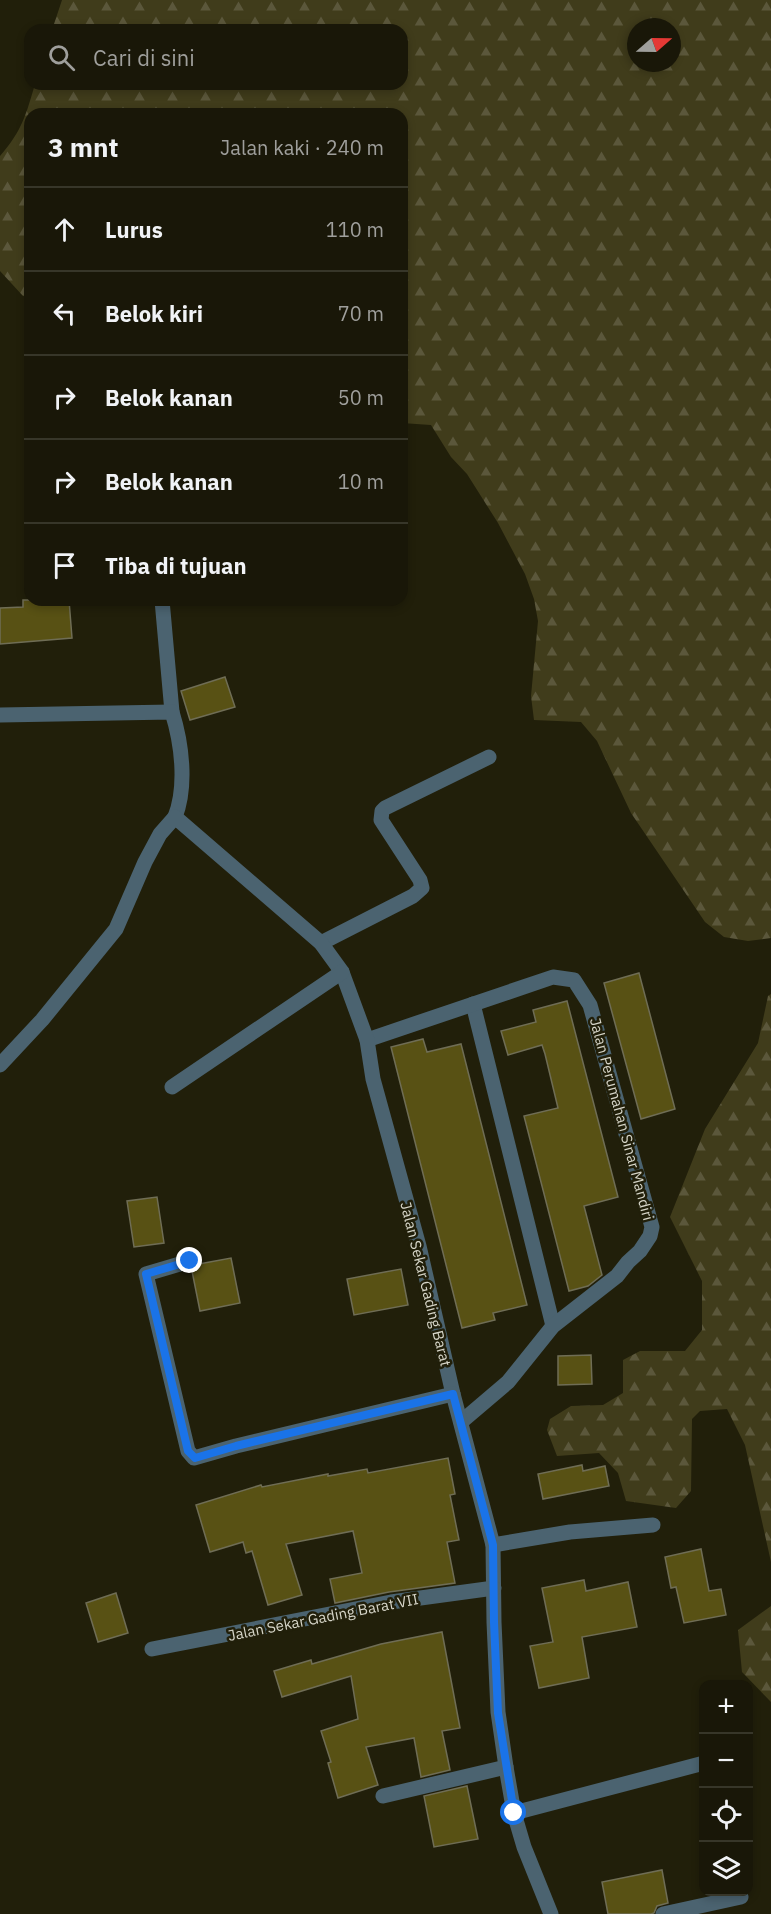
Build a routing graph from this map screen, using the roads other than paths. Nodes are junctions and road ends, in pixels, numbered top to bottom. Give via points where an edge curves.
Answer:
1 (163, 606) edge
2 (172, 712) junction
3 (0, 715) edge
4 (489, 757) dead end
5 (175, 817) junction
6 (321, 943) junction
7 (342, 972) junction
8 (473, 1005) junction
9 (367, 1040) junction
10 (0, 1065) edge
11 (172, 1087) dead end
12 (190, 1261) dead end
13 (554, 1326) junction
14 (453, 1394) junction
15 (460, 1422) junction
16 (653, 1525) dead end
17 (493, 1545) junction
18 (494, 1588) junction
19 (152, 1649) dead end
20 (699, 1764) edge
21 (506, 1767) junction
22 (384, 1796) dead end
23 (514, 1813) junction
24 (741, 1897) dead end
25 (551, 1914) edge
26 (663, 1914) edge

1 - 2 street
2 - 3 street
2 - 5 street via 183,776
4 - 6 street via 382,811 381,820 422,888
5 - 6 street, Jalan Sekar Gading Barat
5 - 10 street via 160,834 145,862 116,929
6 - 7 street, Jalan Sekar Gading Barat
7 - 9 street, Jalan Sekar Gading Barat
7 - 11 street
8 - 9 street, Jalan Perumahan Sinar Mandiri
8 - 13 street
8 - 13 street, Jalan Perumahan Sinar Mandiri via 553,977 574,980 590,1005 652,1227 644,1245 617,1276
9 - 14 street, Jalan Sekar Gading Barat via 373,1079 419,1246
12 - 14 street via 146,1274 188,1451 195,1458
13 - 15 street, Jalan Perumahan Sinar Mandiri via 508,1382
14 - 15 street, Jalan Sekar Gading Barat
15 - 17 street, Jalan Sekar Gading Barat
16 - 17 street via 570,1532
17 - 18 street, Jalan Sekar Gading Barat
18 - 19 street, Jalan Sekar Gading Barat VII via 391,1602
18 - 21 street, Jalan Sekar Gading Barat via 498,1713
20 - 23 street
21 - 22 street
21 - 23 street, Jalan Sekar Gading Barat
23 - 25 street, Jalan Sekar Gading Barat
24 - 26 street

